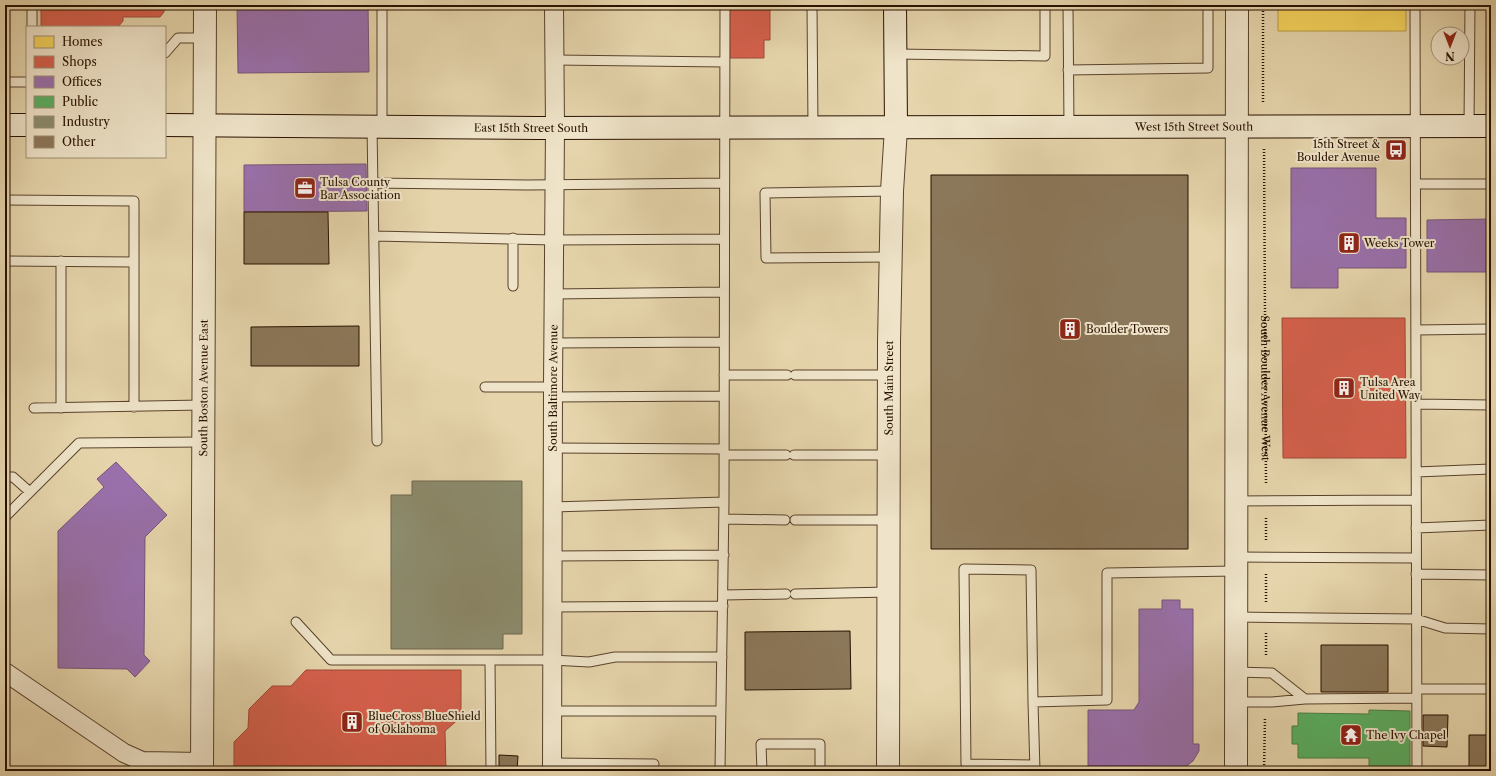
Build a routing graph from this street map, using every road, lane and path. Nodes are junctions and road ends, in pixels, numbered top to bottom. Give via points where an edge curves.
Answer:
1 (32, 5) edge
2 (205, 5) edge
3 (382, 5) edge
4 (554, 5) edge
5 (725, 5) edge
6 (812, 5) edge
7 (895, 5) edge
8 (1045, 5) edge
9 (1068, 5) edge
10 (1208, 5) edge
11 (1238, 5) edge
12 (1263, 5) edge
13 (1416, 5) edge
14 (1470, 5) edge
15 (32, 26) edge
16 (205, 38) junction
17 (166, 52) edge
18 (896, 54) junction
19 (555, 60) junction
20 (724, 62) junction
21 (1068, 70) junction
22 (5, 82) edge
23 (26, 82) edge
24 (5, 125) edge
25 (26, 125) edge
26 (166, 125) edge
27 (205, 125) junction
28 (377, 126) junction
29 (1237, 126) junction
30 (1263, 126) junction
31 (1416, 126) junction
32 (1469, 126) junction
33 (1491, 126) edge
34 (1069, 127) junction
35 (555, 128) junction
36 (724, 128) junction
37 (813, 128) junction
38 (896, 128) junction
39 (373, 183) junction
40 (724, 183) junction
41 (554, 184) junction
42 (1416, 184) junction
43 (1491, 184) edge
44 (892, 191) junction
45 (5, 200) edge
46 (374, 236) junction
47 (513, 238) junction
48 (724, 239) junction
49 (554, 240) junction
50 (890, 257) junction
51 (5, 261) edge
52 (61, 261) junction
53 (134, 262) junction
54 (513, 286) dead end
55 (724, 292) junction
56 (553, 294) junction
57 (1491, 329) edge
58 (1416, 330) junction
59 (724, 342) junction
60 (553, 343) junction
61 (889, 374) junction
62 (724, 375) junction
63 (485, 387) dead end
64 (553, 392) junction
65 (724, 396) junction
66 (1416, 404) junction
67 (203, 405) junction
68 (1491, 405) edge
69 (134, 407) junction
70 (34, 408) dead end
71 (61, 408) junction
72 (376, 440) dead end
73 (203, 442) junction
74 (553, 448) junction
75 (724, 452) junction
76 (889, 455) junction
77 (1491, 469) edge
78 (1416, 472) junction
79 (5, 477) edge
80 (30, 492) junction
81 (1416, 500) junction
82 (1236, 501) junction
83 (1266, 501) junction
84 (724, 502) junction
85 (552, 507) junction
86 (5, 517) edge
87 (724, 519) junction
88 (785, 520) dead end
89 (795, 520) dead end
90 (889, 520) junction
91 (1491, 525) edge
92 (1416, 528) junction
93 (724, 555) junction
94 (552, 556) junction
95 (1266, 557) junction
96 (1416, 558) junction
97 (1236, 564) junction
98 (1416, 574) junction
99 (1491, 575) edge
100 (889, 592) junction
101 (723, 595) junction
102 (723, 606) junction
103 (552, 607) junction
104 (1236, 617) junction
105 (1266, 618) junction
106 (1416, 619) junction
107 (296, 622) dead end
108 (1491, 629) edge
109 (722, 657) junction
110 (490, 660) junction
111 (552, 660) junction
112 (5, 672) edge
113 (1236, 672) junction
114 (1266, 673) junction
115 (1491, 689) edge
116 (1417, 693) junction
117 (1306, 698) junction
118 (1033, 702) junction
119 (1236, 702) junction
120 (1266, 702) junction
121 (721, 711) junction
122 (552, 712) junction
123 (654, 764) dead end
124 (202, 766) edge
125 (552, 767) edge
126 (1034, 768) edge
127 (491, 771) edge
128 (720, 771) edge
129 (762, 771) edge
130 (820, 771) edge
131 (888, 771) edge
132 (1236, 771) edge
133 (1264, 771) edge
134 (1417, 771) edge

1 - 15 lane
2 - 16 street, South Boston Avenue East
3 - 28 lane
4 - 19 street, South Baltimore Avenue
5 - 20 lane
6 - 37 lane
7 - 18 street, South Main Street
8 - 18 lane via 1045,56
9 - 21 lane
10 - 21 lane via 1208,68
11 - 29 street
12 - 30 path, South Boulder Avenue West
13 - 31 lane
14 - 32 lane
16 - 17 lane via 178,38
16 - 27 street, South Boston Avenue East
18 - 38 street, South Main Street
19 - 20 lane
19 - 35 street, South Baltimore Avenue
20 - 36 lane
21 - 34 lane
22 - 23 lane
24 - 25 street
26 - 27 street, East 15th Street South
27 - 28 street, East 15th Street South
27 - 67 street, South Boston Avenue East
28 - 35 street, East 15th Street South
28 - 39 lane
29 - 30 street, West 15th Street South
29 - 34 street, West 15th Street South
29 - 82 street
30 - 31 street, West 15th Street South
30 - 83 path, South Boulder Avenue West
31 - 32 street, West 15th Street South
31 - 42 lane
32 - 33 street, West 15th Street South
34 - 38 street, West 15th Street South
35 - 36 street, East 15th Street South
35 - 41 street, South Baltimore Avenue
36 - 37 street, East 15th Street South
36 - 40 lane
37 - 38 street, East 15th Street South
38 - 44 street, South Main Street
39 - 41 lane
39 - 46 lane
40 - 41 lane
40 - 48 lane
41 - 49 street, South Baltimore Avenue
42 - 43 lane
42 - 58 lane
44 - 50 street, South Main Street
44 - 50 lane via 765,193 766,258
45 - 53 lane via 134,201
46 - 47 lane
46 - 72 lane
47 - 49 lane
47 - 54 lane
48 - 49 lane
48 - 55 lane
49 - 56 street, South Baltimore Avenue
50 - 61 street, South Main Street
51 - 52 lane
52 - 53 lane
52 - 71 lane
53 - 69 lane
55 - 56 lane
55 - 59 lane
56 - 60 street, South Baltimore Avenue
57 - 58 lane
58 - 66 lane
59 - 60 lane
59 - 62 lane
60 - 64 street, South Baltimore Avenue
61 - 62 lane
61 - 76 street, South Main Street
62 - 65 lane
63 - 64 lane
64 - 65 lane
64 - 74 street, South Baltimore Avenue
65 - 75 lane
66 - 68 lane
66 - 78 lane
67 - 69 lane
67 - 73 street, South Boston Avenue East
69 - 71 lane
70 - 71 lane
73 - 80 lane via 79,443
73 - 124 street, South Boston Avenue East
74 - 75 lane
74 - 85 street, South Baltimore Avenue
75 - 76 lane
75 - 84 lane
76 - 90 street, South Main Street
77 - 78 lane
78 - 81 lane
79 - 80 lane via 13,477
80 - 86 lane
81 - 83 lane
81 - 92 lane
82 - 83 lane
82 - 97 street
83 - 95 path, South Boulder Avenue West
84 - 85 lane
84 - 87 lane
85 - 94 street, South Baltimore Avenue
87 - 88 lane
87 - 93 lane
89 - 90 lane
90 - 100 street, South Main Street
91 - 92 lane
92 - 96 lane
93 - 94 lane
93 - 101 lane
94 - 103 street, South Baltimore Avenue
95 - 96 lane
95 - 97 lane
95 - 105 path, South Boulder Avenue West
96 - 98 lane
97 - 104 street
97 - 118 lane via 1107,573 1107,700
98 - 99 lane
98 - 106 lane
100 - 101 lane
100 - 131 street, South Main Street
101 - 102 lane
102 - 103 lane
102 - 109 lane
103 - 111 street, South Baltimore Avenue
104 - 105 lane
104 - 113 street
105 - 106 lane
105 - 114 path, South Boulder Avenue West
106 - 108 lane via 1445,628
106 - 116 lane
107 - 110 lane via 331,660
109 - 111 lane via 615,657 589,662
109 - 121 lane
110 - 111 lane
110 - 127 lane
111 - 122 street, South Baltimore Avenue
112 - 124 street via 130,756 142,761
113 - 114 lane
113 - 119 street
114 - 117 lane via 1272,673
115 - 116 lane
116 - 117 lane
116 - 134 lane
117 - 120 lane
118 - 126 lane
118 - 126 lane via 1031,570 964,569 966,764
119 - 120 lane
119 - 132 street
120 - 133 path
121 - 122 lane
121 - 128 lane
122 - 125 street, South Baltimore Avenue
123 - 125 lane
129 - 130 lane via 761,744 820,744

